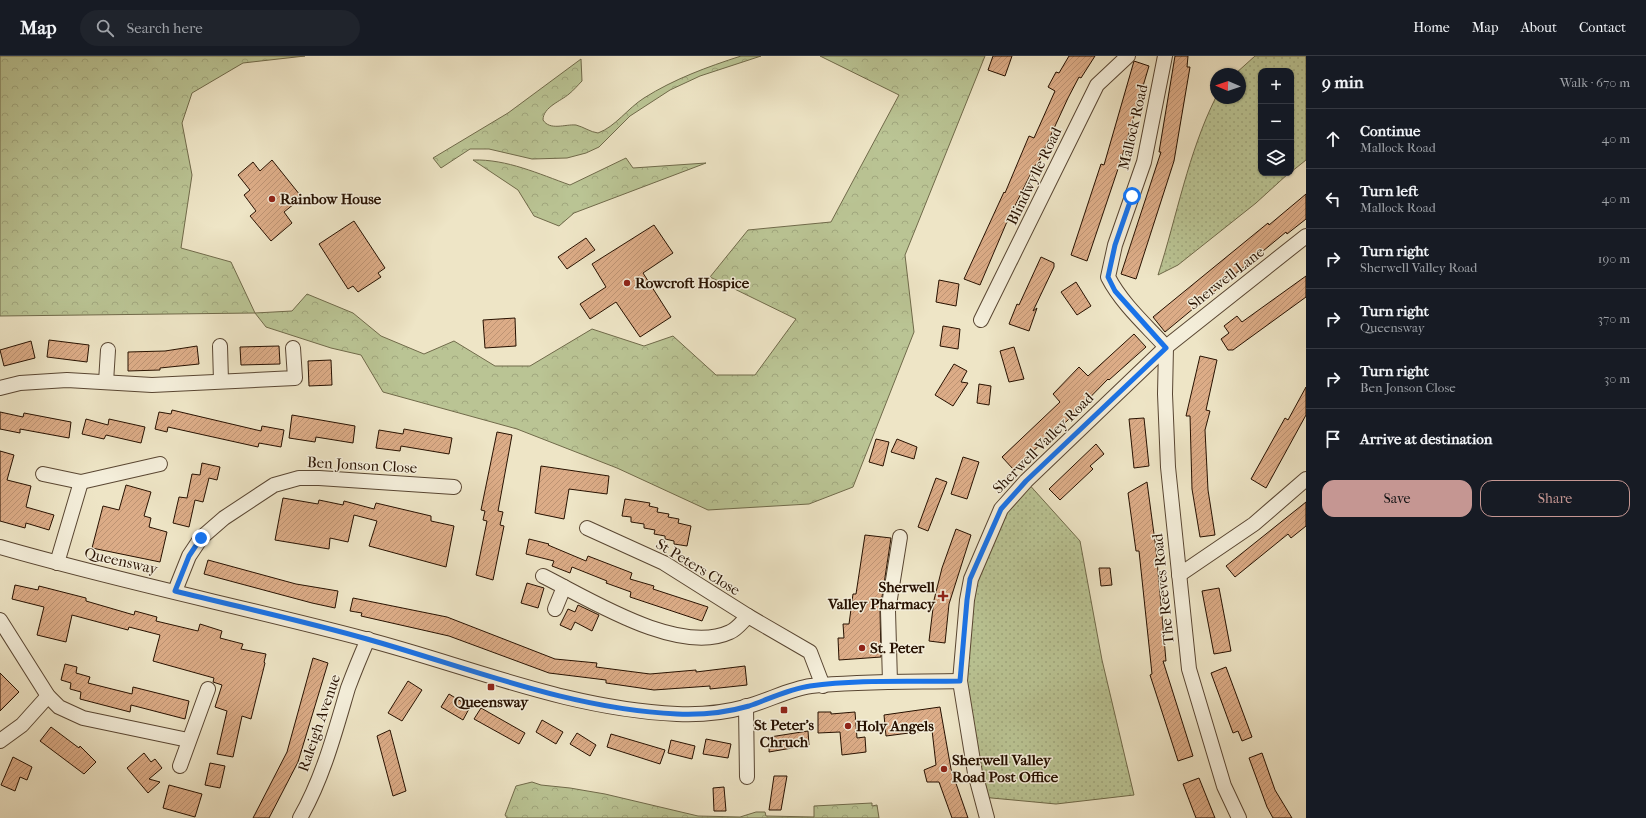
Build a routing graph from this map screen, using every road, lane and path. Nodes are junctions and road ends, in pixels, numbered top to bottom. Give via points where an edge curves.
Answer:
1 (1128, 56) edge
2 (1165, 56) edge
3 (1306, 236) edge
4 (981, 320) dead end
5 (220, 346) dead end
6 (293, 348) dead end
7 (1166, 348) junction
8 (108, 350) dead end
9 (221, 380) junction
10 (106, 382) junction
11 (0, 388) edge
12 (160, 464) dead end
13 (43, 474) dead end
14 (1306, 480) edge
15 (81, 482) junction
16 (454, 487) dead end
17 (587, 528) dead end
18 (900, 537) dead end
19 (0, 547) edge
20 (57, 563) junction
21 (1178, 575) junction
22 (542, 576) dead end
23 (564, 587) junction
24 (175, 591) junction
25 (555, 609) dead end
26 (748, 616) junction
27 (0, 620) edge
28 (368, 639) junction
29 (960, 681) junction
30 (890, 682) junction
31 (823, 686) junction
32 (208, 688) dead end
33 (48, 696) junction
34 (746, 706) junction
35 (188, 740) junction
36 (0, 741) edge
37 (180, 766) dead end
38 (747, 777) dead end
39 (300, 818) edge
40 (987, 818) edge
41 (1239, 818) edge

1 - 4 street, Blindwylle Road via 1097,85
2 - 7 street, Mallock Road via 1144,162 1115,245 1108,277 1122,299
3 - 7 street, Sherwell Lane
5 - 9 street
6 - 9 street via 295,378
7 - 21 street, The Reeves Road via 1168,466
7 - 29 street, Sherwell Valley Road via 1026,481 1001,509 970,579
8 - 10 street
9 - 10 street via 152,385
10 - 11 street via 66,380 20,383
12 - 15 street
13 - 15 street
14 - 21 street via 1254,524
15 - 20 street
16 - 24 street, Ben Jonson Close via 318,478 298,478 274,485 224,518 201,538 189,556
17 - 26 street, St Peters Close via 664,563
18 - 30 street via 888,611
19 - 20 street, Queensway
20 - 24 street, Queensway
21 - 41 street, The Reeves Road via 1189,669 1224,786
22 - 23 street, St Peters Close
23 - 25 street
23 - 26 street, St Peters Close via 637,623 688,638 708,638 730,632
24 - 28 street, Queensway
26 - 31 street, St Peters Close via 810,652
27 - 33 street
28 - 34 street, Queensway via 556,696 633,710 678,714 717,713
28 - 39 street, Raleigh Avenue via 349,686 330,746
29 - 30 street, Queensway
29 - 40 street, Sherwell Valley Road via 975,773
30 - 31 street, Queensway
31 - 34 street, Queensway via 794,689
32 - 35 street
33 - 35 street via 60,707 83,718
33 - 36 street via 22,725
34 - 38 street
35 - 37 street

